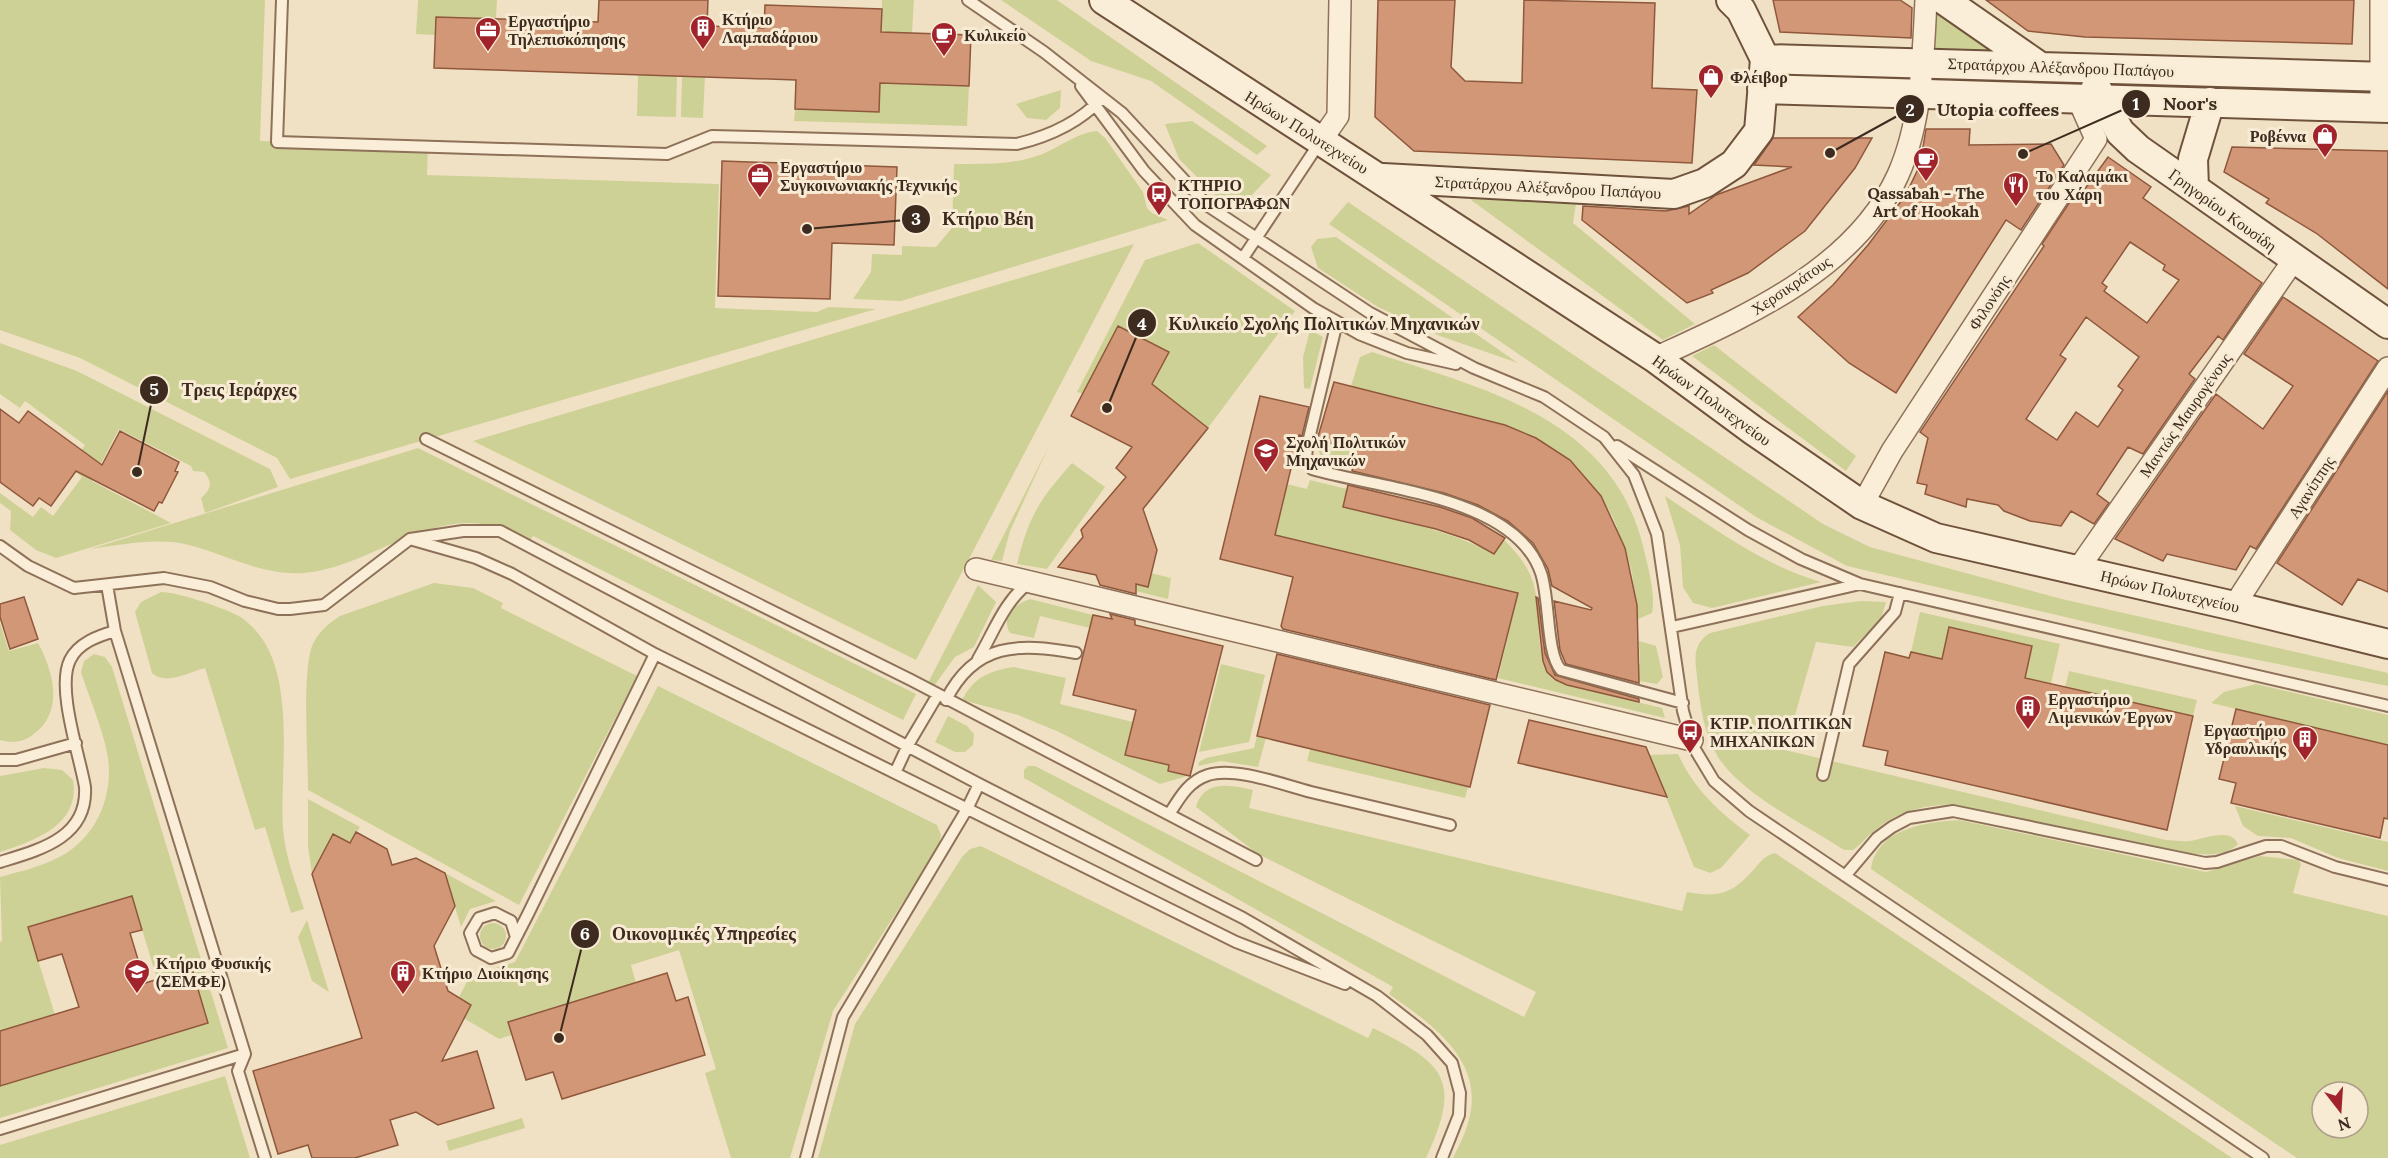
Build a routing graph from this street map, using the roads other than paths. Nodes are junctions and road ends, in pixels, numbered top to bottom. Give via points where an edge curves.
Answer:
1 (282, 0) edge
2 (968, 0) edge
3 (1104, 0) edge
4 (1340, 0) edge
5 (1731, 0) edge
6 (1926, 0) edge
7 (1944, 0) edge
8 (2381, 0) edge
9 (1765, 59) junction
10 (1923, 63) junction
11 (2039, 66) junction
12 (2087, 68) junction
13 (2385, 77) edge
14 (1762, 90) junction
15 (1920, 94) junction
16 (2090, 99) junction
17 (1099, 102) junction
18 (2210, 102) junction
19 (2384, 108) edge
20 (1322, 140) junction
21 (1381, 178) junction
22 (2194, 189) junction
23 (1257, 238) junction
24 (1244, 258) junction
25 (2293, 261) junction
26 (1337, 322) junction
27 (2388, 324) edge
28 (1655, 358) junction
29 (1474, 368) junction
30 (2388, 368) edge
31 (1604, 437) junction
32 (426, 440) dead end
33 (1862, 505) junction
34 (410, 539) junction
35 (0, 546) edge
36 (976, 569) dead end
37 (2078, 569) junction
38 (1030, 582) junction
39 (1860, 584) junction
40 (107, 585) junction
41 (1900, 593) junction
42 (2234, 606) junction
43 (1672, 627) junction
44 (115, 631) junction
45 (2388, 644) edge
46 (1076, 653) dead end
47 (655, 654) junction
48 (978, 660) junction
49 (942, 698) junction
50 (1683, 703) junction
51 (2388, 706) edge
52 (1692, 740) junction
53 (76, 743) junction
54 (908, 744) junction
55 (0, 760) edge
56 (895, 773) junction
57 (1823, 775) dead end
58 (979, 784) junction
59 (967, 809) junction
60 (1170, 813) junction
61 (1450, 825) dead end
62 (1256, 860) dead end
63 (0, 862) edge
64 (1845, 876) junction
65 (2388, 880) edge
66 (516, 937) junction
67 (1377, 996) junction
68 (244, 1054) junction
69 (0, 1129) edge
70 (265, 1158) edge
71 (806, 1158) edge
72 (1442, 1158) edge
73 (2263, 1158) edge

1 - 17 lane via 277,142 667,154 712,136 1000,145 1048,136
2 - 17 lane via 1074,75
3 - 20 street, Ηρώων Πολυτεχνείου
4 - 20 street via 1338,116
5 - 9 street via 1742,10
6 - 10 street, Χερσικράτους
7 - 11 street
8 - 13 street
9 - 10 street, Στρατάρχου Αλέξανδρου Παπάγου
9 - 14 street, Στρατάρχου Αλέξανδρου Παπάγου
10 - 11 street, Στρατάρχου Αλέξανδρου Παπάγου
10 - 15 street, Χερσικράτους
11 - 12 street, Στρατάρχου Αλέξανδρου Παπάγου
12 - 13 street, Στρατάρχου Αλέξανδρου Παπάγου
12 - 16 street, Γρηγορίου Κουσίδη
13 - 19 street
14 - 15 street, Στρατάρχου Αλέξανδρου Παπάγου
14 - 21 street, Στρατάρχου Αλέξανδρου Παπάγου via 1758,131 1734,164 1706,183 1674,194
15 - 16 street, Στρατάρχου Αλέξανδρου Παπάγου
15 - 28 street, Χερσικράτους via 1898,175 1872,217 1826,264 1757,309
16 - 18 street, Στρατάρχου Αλέξανδρου Παπάγου
16 - 22 street, Γρηγορίου Κουσίδη via 2138,149
16 - 33 street, Φιλονόης via 2096,139 1892,450
17 - 23 lane via 1122,113 1208,206
17 - 24 lane via 1163,194 1195,225
18 - 19 street, Στρατάρχου Αλέξανδρου Παπάγου
18 - 22 street via 2193,159
20 - 21 street, Ηρώων Πολυτεχνείου
20 - 23 lane
21 - 28 street, Ηρώων Πολυτεχνείου
22 - 25 street, Γρηγορίου Κουσίδη
23 - 24 lane
23 - 29 lane via 1370,313
24 - 26 lane
25 - 27 street, Γρηγορίου Κουσίδη
25 - 37 street, Μαντώς Μαυρογένους
26 - 29 lane via 1407,353
26 - 50 lane via 1307,447 1306,459 1312,469 1462,505 1489,517 1522,541 1540,570 1550,615 1553,658 1561,670
28 - 33 street, Ηρώων Πολυτεχνείου
29 - 31 lane via 1544,397
30 - 42 street, Αγανίππης
31 - 39 lane via 1748,530 1801,559
31 - 43 lane via 1625,461 1650,512 1662,557
32 - 49 lane
33 - 37 street, Ηρώων Πολυτεχνείου via 1936,538
34 - 40 lane via 324,605 300,609 256,604 181,580 140,579
34 - 47 lane via 476,558 512,574
34 - 54 lane via 473,530 500,531
35 - 40 lane via 28,566 74,588
36 - 38 street
37 - 42 street, Ηρώων Πολυτεχνείου
38 - 48 lane via 1004,610
38 - 52 street
39 - 41 lane
39 - 43 lane
40 - 44 lane
41 - 51 lane
41 - 57 lane via 1895,612 1849,664
42 - 45 street, Ηρώων Πολυτεχνείου
43 - 50 lane
44 - 53 lane via 87,642 70,660 65,683
44 - 68 lane
46 - 48 lane via 1036,646 1000,650
47 - 56 lane
47 - 66 lane
48 - 49 lane
49 - 54 lane
49 - 60 lane
50 - 52 lane
52 - 64 lane via 1704,767 1725,792
53 - 55 lane via 16,760
53 - 63 lane via 86,801 76,823 44,849
54 - 56 lane
54 - 58 lane
56 - 59 lane
58 - 59 lane
58 - 67 lane via 1243,918
59 - 67 lane via 1236,942
59 - 71 lane via 843,1017
60 - 61 lane via 1185,789 1209,774 1223,773
60 - 62 lane
64 - 65 lane via 1877,838 1892,827 1910,818 1953,811 2205,863 2266,846 2281,846 2335,867
64 - 73 lane
66 - 66 lane via 508,953 491,958 476,950 470,933 479,918 495,913 511,921
67 - 72 lane via 1427,1035 1452,1064 1460,1094 1459,1115
68 - 69 lane
68 - 70 lane via 238,1071

